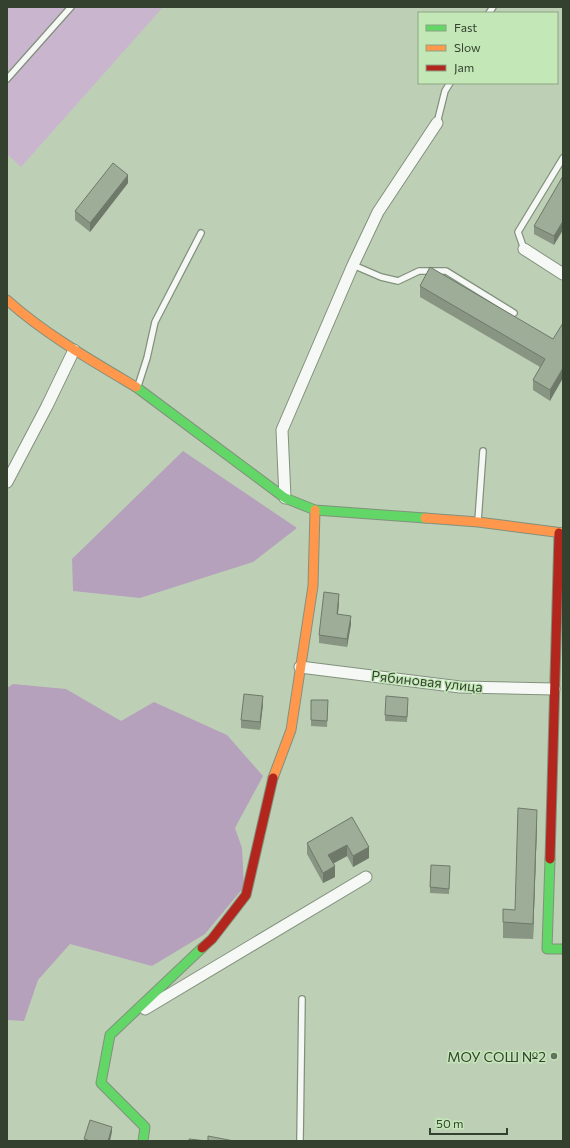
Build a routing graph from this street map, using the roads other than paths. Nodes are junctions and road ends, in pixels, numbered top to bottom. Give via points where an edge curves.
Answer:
1 (71, 7) edge
2 (7, 79) edge
3 (449, 84) edge
4 (437, 123) joint
5 (563, 158) edge
6 (201, 233) dead end
7 (524, 249) joint
8 (353, 265) junction
9 (563, 274) edge
10 (7, 300) edge
11 (514, 314) edge
12 (74, 350) junction
13 (138, 388) junction
14 (483, 451) dead end
15 (7, 482) edge
16 (285, 498) junction
17 (316, 510) junction
18 (478, 522) junction
19 (561, 533) edge
20 (300, 667) junction
21 (554, 689) junction
22 (366, 877) dead end
23 (563, 949) edge
24 (302, 1000) dead end
25 (124, 1022) junction
26 (143, 1141) edge
27 (300, 1141) edge

1 - 2 lane
3 - 4 lane via 445,91
4 - 8 street via 378,212
5 - 7 lane via 518,232
6 - 13 lane via 155,322
7 - 9 street
8 - 11 lane via 398,281 419,271 446,271
8 - 16 street via 282,430
10 - 12 street
12 - 13 street
12 - 15 street
13 - 16 street
14 - 18 lane
16 - 17 street
17 - 18 street
17 - 20 street via 313,586
18 - 19 street
19 - 21 street
20 - 21 street, Рябиновая улица via 460,687
20 - 25 street via 291,730 273,778 246,895 212,939
21 - 23 street via 547,949
22 - 25 street
24 - 27 lane
25 - 26 street via 110,1035 101,1083 145,1127

